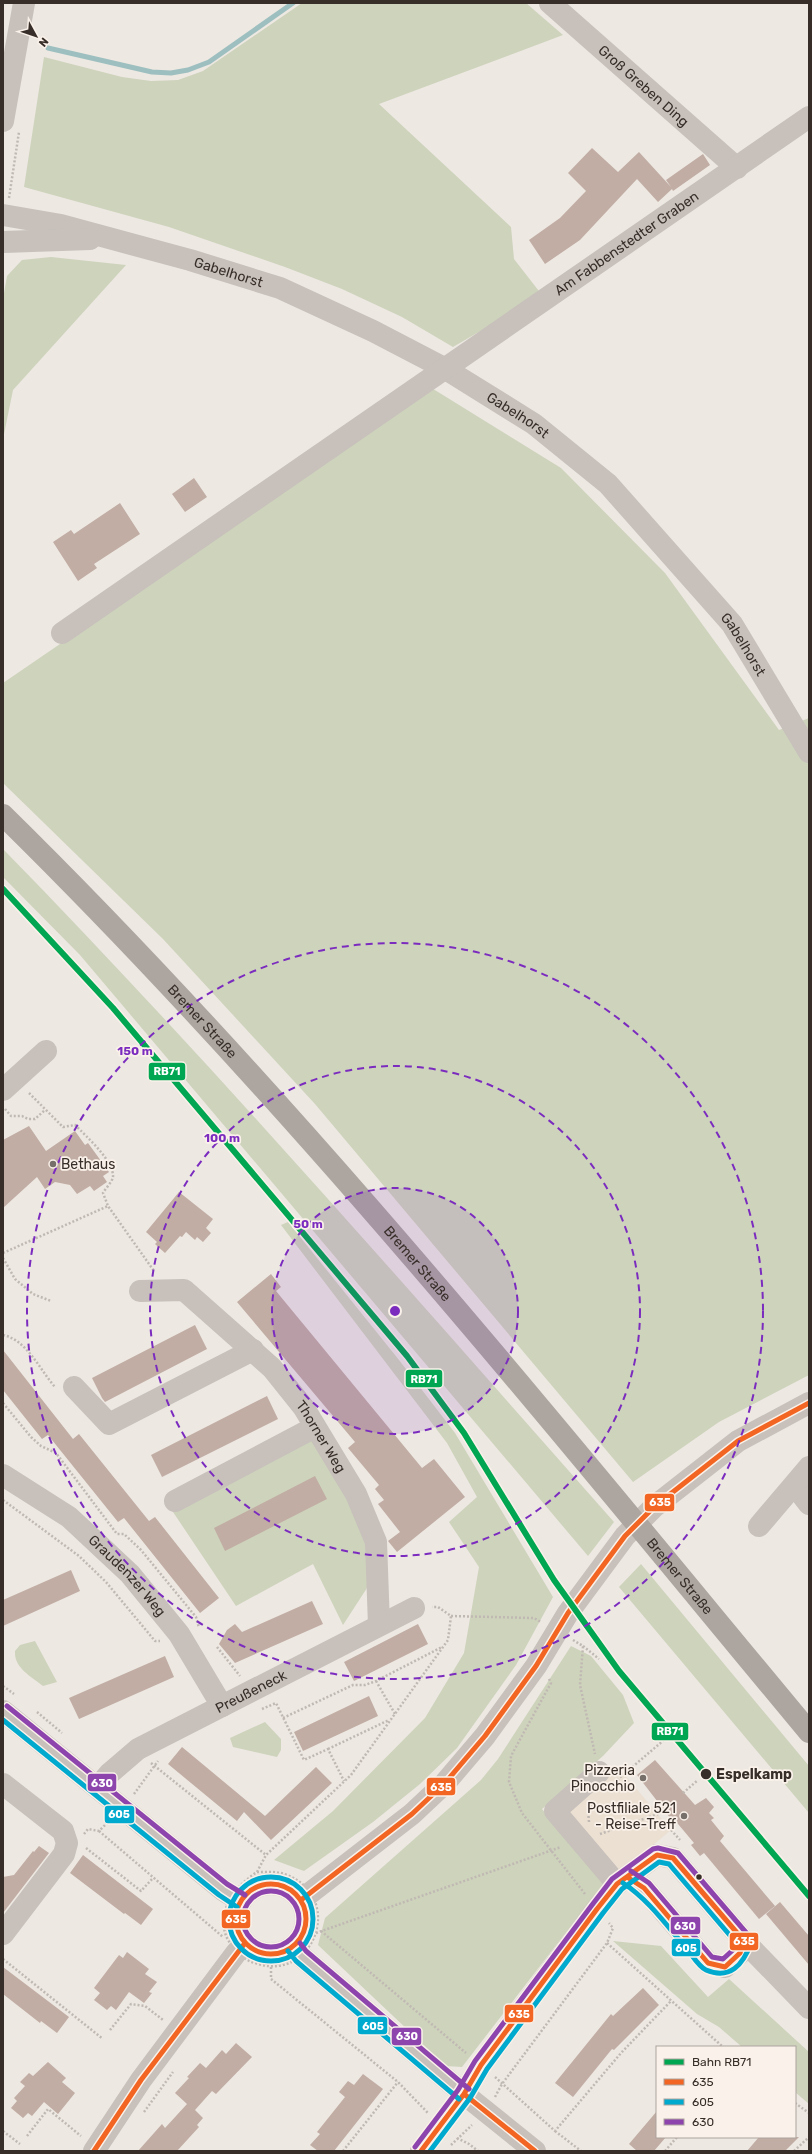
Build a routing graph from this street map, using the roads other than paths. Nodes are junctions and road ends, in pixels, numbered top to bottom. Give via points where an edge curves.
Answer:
1 (24, 3) edge
2 (550, 3) edge
3 (6, 86) edge
4 (809, 117) edge
5 (3, 121) edge
6 (737, 168) junction
7 (9, 203) edge
8 (108, 238) junction
9 (3, 242) edge
10 (444, 368) junction
11 (62, 633) dead end
12 (809, 752) edge
13 (3, 815) edge
14 (46, 1050) dead end
15 (3, 1090) edge
16 (140, 1291) dead end
17 (253, 1350) junction
18 (74, 1387) dead end
19 (809, 1403) edge
20 (315, 1427) junction
21 (809, 1467) edge
22 (809, 1472) edge
23 (3, 1475) edge
24 (175, 1501) dead end
25 (809, 1504) edge
26 (759, 1526) dead end
27 (414, 1608) road end
28 (379, 1625) junction
29 (222, 1706) junction
30 (3, 1711) edge
31 (809, 1732) edge
32 (606, 1777) road end
33 (3, 1784) edge
34 (98, 1788) junction
35 (622, 1881) junction
36 (306, 1897) junction
37 (236, 1898) junction
38 (3, 1934) edge
39 (744, 1941) junction
40 (234, 1944) junction
41 (297, 1951) junction
42 (809, 2008) edge
43 (464, 2094) junction
44 (88, 2144) edge
45 (421, 2151) edge
46 (535, 2151) edge

1 - 3 street
2 - 6 street, Groß Greben Ding
3 - 5 street
4 - 6 street, Am Fabbenstedter Graben
6 - 10 street, Am Fabbenstedter Graben
7 - 8 street, Gabelhorst via 61,225
8 - 9 street, Gabelhorst
8 - 10 street, Gabelhorst via 280,288 373,331
10 - 11 street, Am Fabbenstedter Graben
10 - 12 street, Gabelhorst via 534,424 608,484 732,624
13 - 31 main road, Bremer Straße via 140,954 326,1157
14 - 15 street
16 - 17 street, Thorner Weg via 176,1290
17 - 18 street via 109,1424
17 - 20 street, Thorner Weg via 272,1368 304,1408
19 - 36 street via 738,1441 655,1506 625,1536 568,1613 544,1653 486,1736 445,1783 412,1814
20 - 24 street
20 - 28 street, Thorner Weg via 356,1494 376,1542
21 - 26 street
22 - 25 street via 799,1491
23 - 29 street, Graudenzer Weg via 69,1517 130,1574 179,1634
27 - 28 street, Preußeneck
28 - 29 street, Preußeneck
29 - 34 street, Preußeneck via 138,1749 110,1773
30 - 34 street
32 - 35 street via 556,1811 586,1839
33 - 38 street via 63,1831 72,1842
34 - 37 street
35 - 39 street via 657,1855 673,1858
35 - 39 street via 644,1888 708,1963 725,1967 740,1953
35 - 43 street via 597,1909 481,2065
36 - 37 street via 271,1884 259,1886
36 - 41 street via 306,1925
37 - 40 street via 236,1923 239,1934
39 - 42 street
40 - 41 street via 269,1955
40 - 44 street via 141,2080
41 - 43 street
43 - 45 street
43 - 46 street

